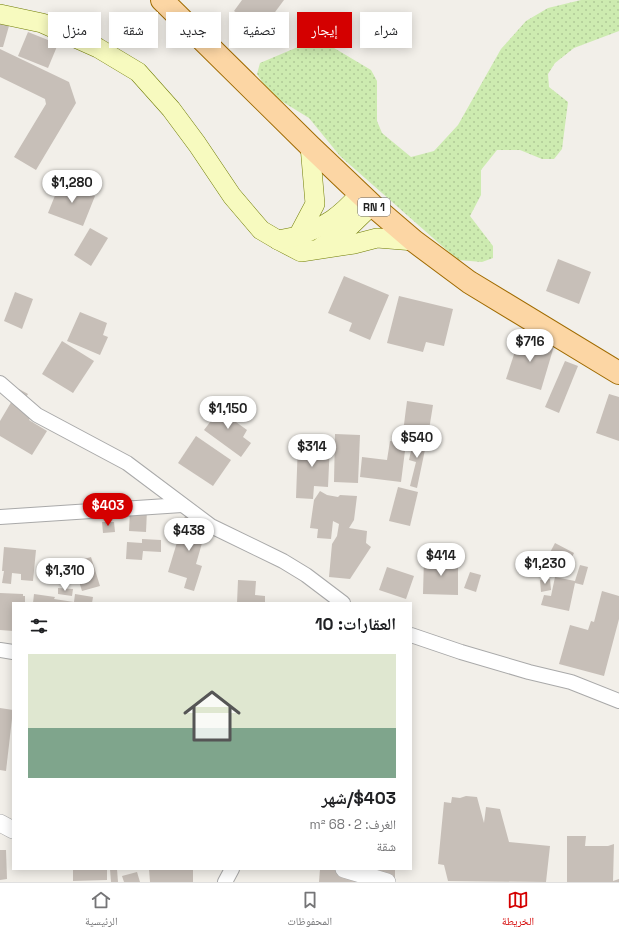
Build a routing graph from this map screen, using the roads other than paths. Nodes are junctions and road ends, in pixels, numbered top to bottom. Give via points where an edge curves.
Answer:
1 (162, 0) edge
2 (0, 14) edge
3 (310, 146) junction
4 (366, 199) junction
5 (298, 236) junction
6 (278, 240) junction
7 (414, 241) junction
8 (314, 250) junction
9 (619, 373) edge
10 (0, 383) edge
11 (182, 505) junction
12 (0, 517) edge
13 (342, 602) edge
14 (412, 635) edge
15 (0, 650) edge
16 (12, 652) edge
17 (619, 701) edge
18 (0, 823) edge
19 (12, 829) edge
20 (231, 870) edge
21 (347, 870) edge
22 (225, 882) edge
23 (387, 882) edge

1 - 3 main road, RN 1
2 - 6 main road via 42,23 98,48 138,72 172,109 237,202 261,230
3 - 4 main road, RN 1
3 - 5 main road via 315,204
4 - 5 main road via 328,223
4 - 7 main road, RN 1
4 - 8 main road via 340,236
5 - 6 main road
6 - 8 main road via 301,252
7 - 8 main road via 377,238
7 - 9 main road, RN 1 via 469,282
10 - 11 street via 37,415 127,463
11 - 12 street
11 - 13 street via 210,526 283,561
14 - 17 street via 571,682
15 - 16 street
18 - 19 street
20 - 22 street
21 - 23 street

